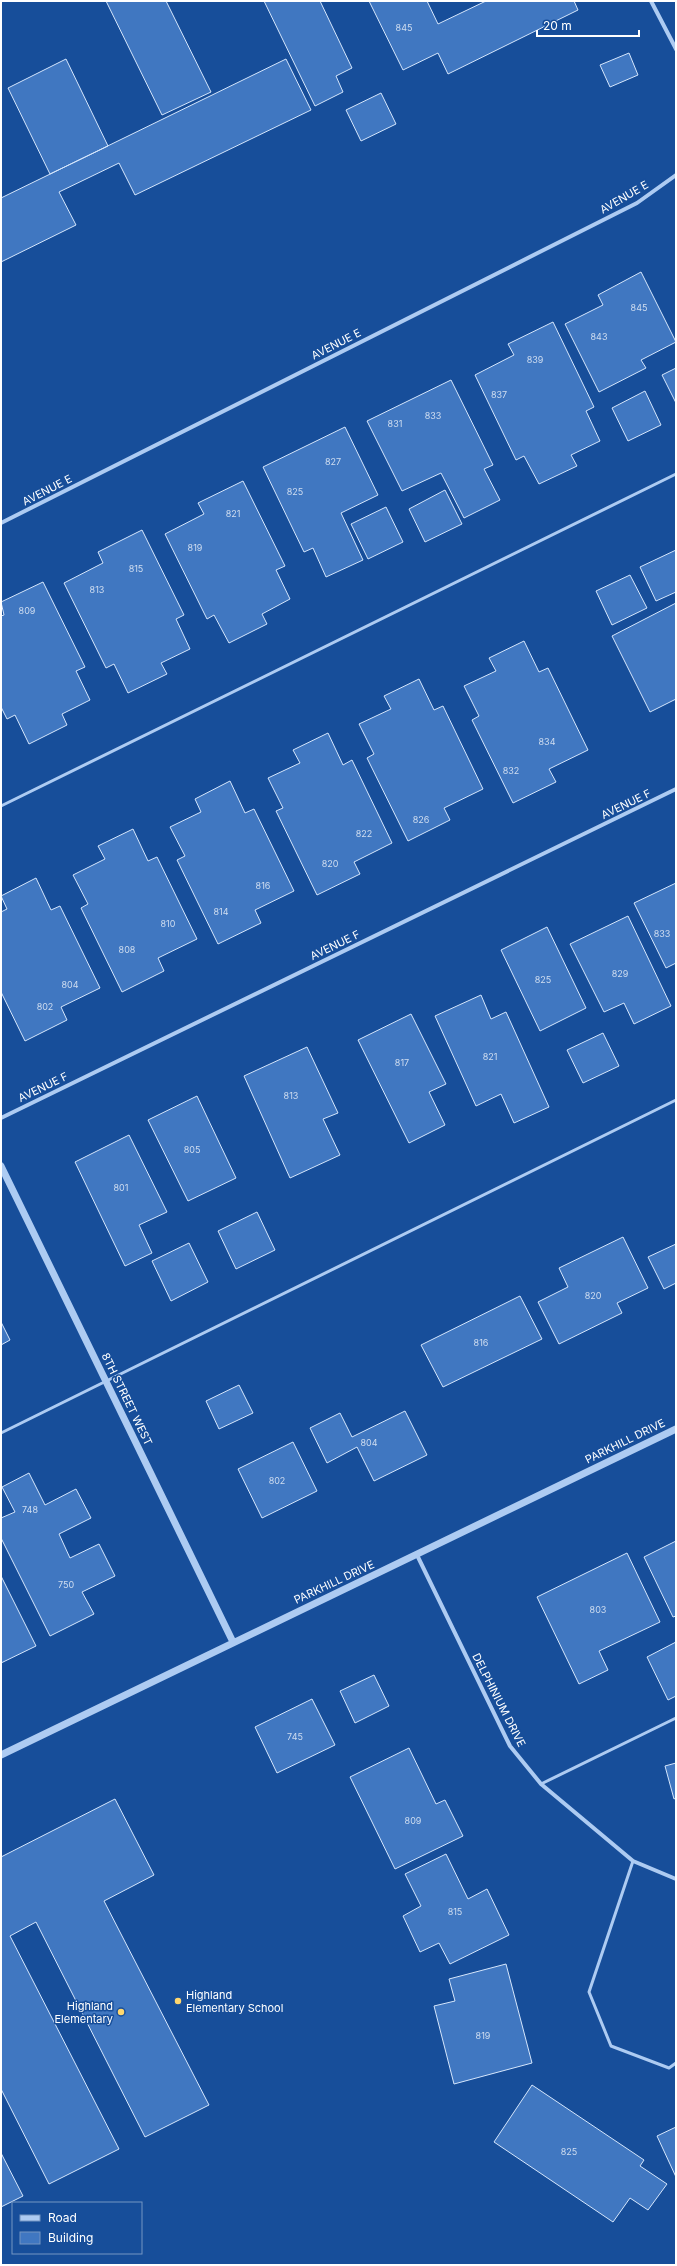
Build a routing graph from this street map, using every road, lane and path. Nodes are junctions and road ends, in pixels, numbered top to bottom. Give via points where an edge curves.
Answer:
1 (652, 1) edge
2 (676, 48) edge
3 (676, 175) edge
4 (676, 474) edge
5 (1, 523) edge
6 (676, 789) edge
7 (1, 806) edge
8 (676, 1100) edge
9 (1, 1118) edge
10 (1, 1166) edge
11 (106, 1381) junction
12 (676, 1429) edge
13 (1, 1433) edge
14 (418, 1555) junction
15 (233, 1642) junction
16 (676, 1718) edge
17 (1, 1755) edge
18 (541, 1784) junction
19 (633, 1861) junction
20 (676, 1879) edge
21 (676, 2063) edge

1 - 2 street
3 - 5 street, AVENUE E via 637,203
4 - 7 lane
6 - 9 street, AVENUE F
8 - 11 lane
10 - 11 street, 8TH STREET WEST
11 - 13 lane
11 - 15 street, 8TH STREET WEST
12 - 14 street, PARKHILL DRIVE
14 - 15 street, PARKHILL DRIVE
14 - 18 street, DELPHINIUM DRIVE via 510,1746
15 - 17 street, PARKHILL DRIVE
16 - 18 lane
18 - 19 street, DELPHINIUM DRIVE
19 - 20 street, DELPHINIUM DRIVE
19 - 21 lane via 589,1992 611,2046 669,2068

